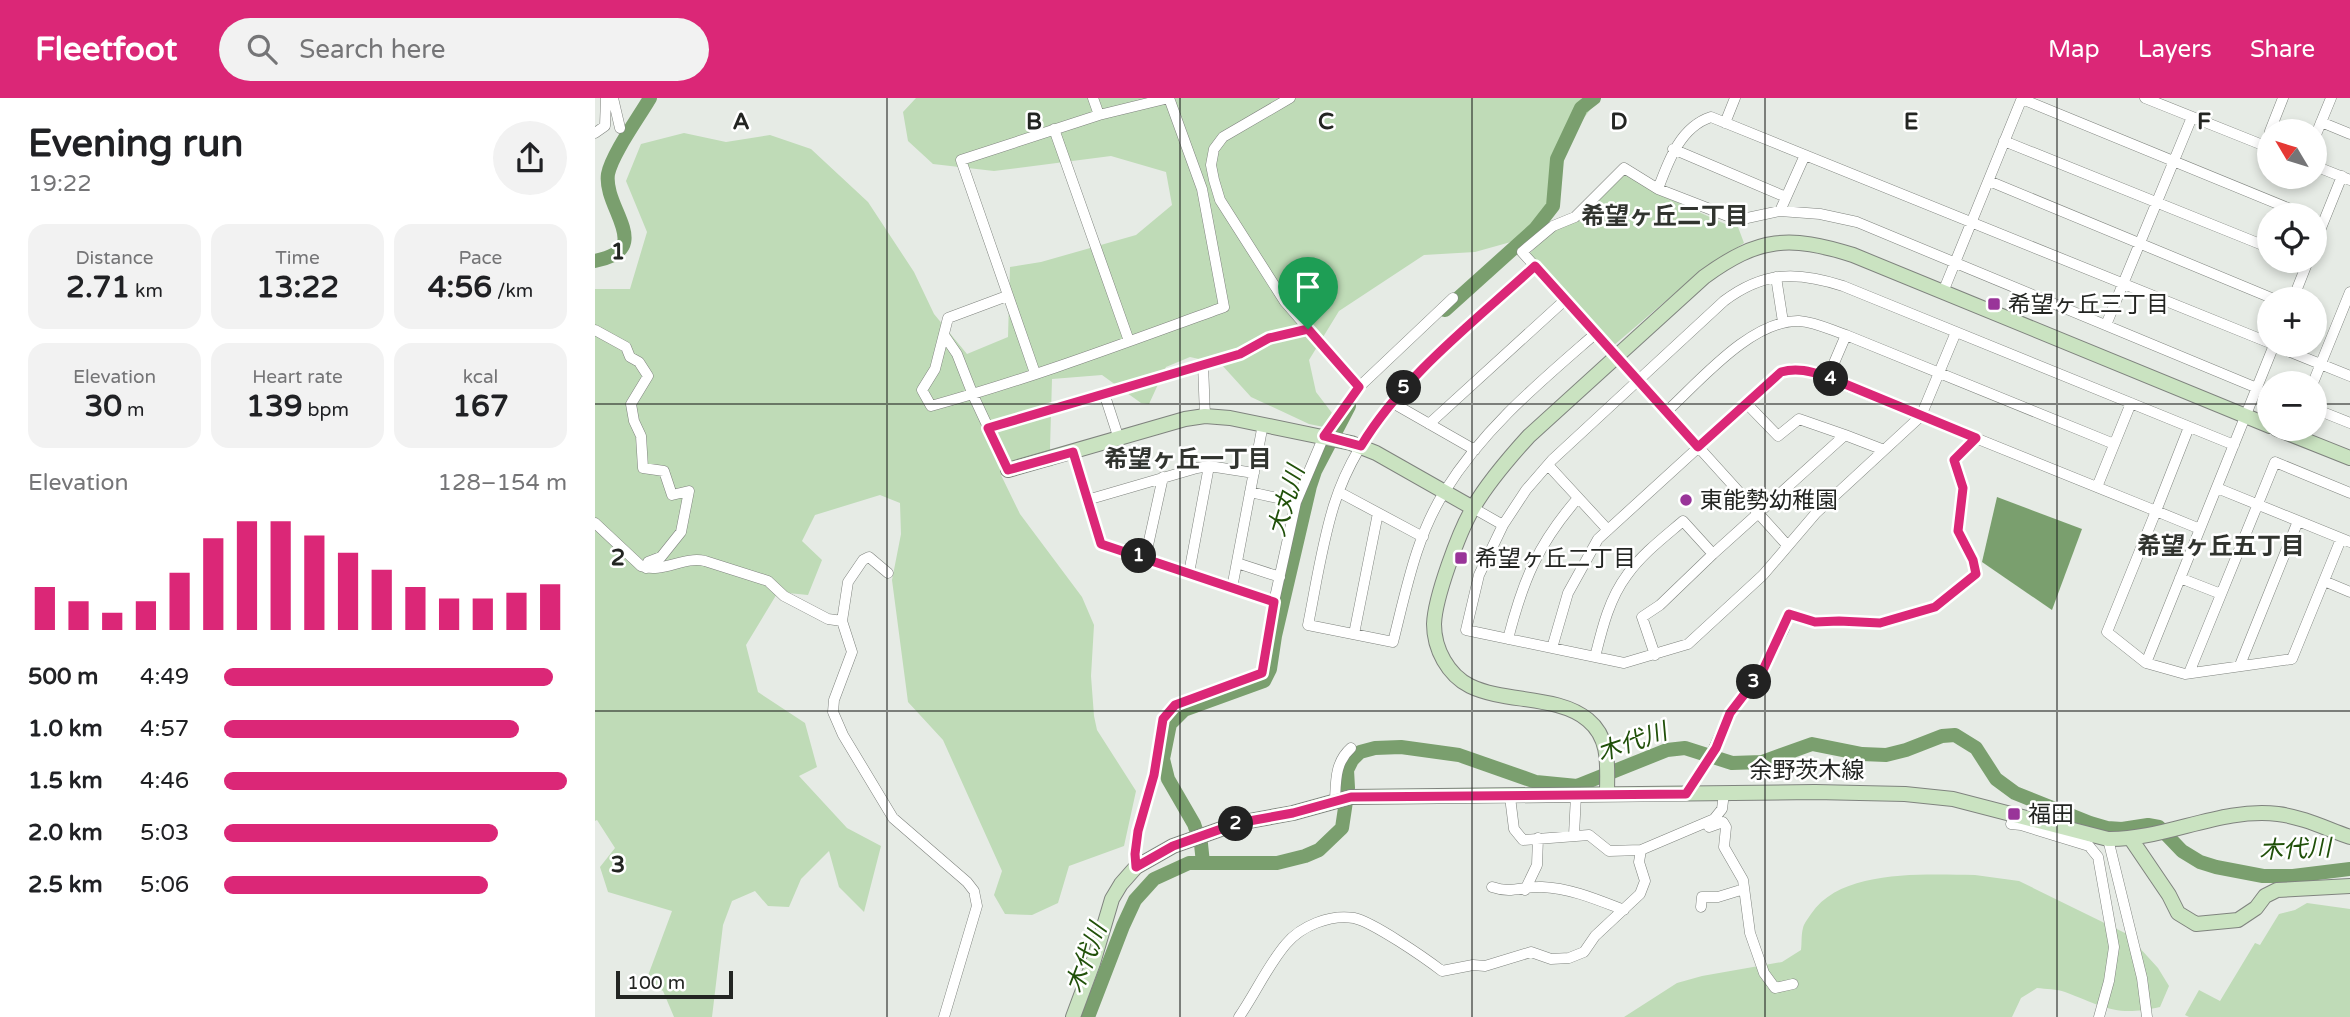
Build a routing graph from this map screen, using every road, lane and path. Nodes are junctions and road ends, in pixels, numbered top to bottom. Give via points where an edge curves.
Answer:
1 (606, 98) edge
2 (614, 98) edge
3 (1093, 98) edge
4 (1290, 98) edge
5 (1734, 98) edge
6 (2145, 98) edge
7 (2331, 98) edge
8 (2022, 99) edge
9 (2279, 99) edge
10 (1099, 115) junction
11 (2192, 117) junction
12 (2274, 119) edge
13 (2322, 119) edge
14 (1725, 122) junction
15 (2327, 124) edge
16 (620, 128) dead end
17 (1054, 130) junction
18 (595, 133) edge
19 (2350, 134) edge
20 (2004, 141) junction
21 (2257, 143) edge
22 (1673, 149) junction
23 (1805, 155) junction
24 (2174, 161) junction
25 (2327, 171) edge
26 (2346, 178) edge
27 (1989, 181) junction
28 (1658, 189) junction
29 (1786, 197) junction
30 (2157, 203) junction
31 (2276, 203) edge
32 (2327, 208) edge
33 (1780, 211) junction
34 (1971, 222) junction
35 (2257, 243) edge
36 (2140, 244) junction
37 (1955, 263) junction
38 (1535, 266) junction
39 (1776, 277) junction
40 (2123, 284) junction
41 (1943, 292) junction
42 (2257, 292) edge
43 (2350, 292) edge
44 (1007, 296) junction
45 (1453, 298) dead end
46 (1565, 300) junction
47 (1783, 322) junction
48 (2337, 323) junction
49 (2106, 326) junction
50 (2350, 328) edge
51 (1308, 329) junction
52 (595, 330) edge
53 (1957, 332) junction
54 (1595, 334) junction
55 (944, 335) junction
56 (1846, 335) junction
57 (2257, 338) edge
58 (1129, 341) junction
59 (1616, 357) junction
60 (2304, 357) edge
61 (1203, 364) junction
62 (2321, 364) junction
63 (2318, 371) edge
64 (1035, 373) junction
65 (1939, 374) junction
66 (2350, 376) edge
67 (1828, 377) junction
68 (1638, 381) junction
69 (1359, 387) junction
70 (2257, 387) joint
71 (1104, 393) junction
72 (973, 395) junction
73 (1391, 402) junction
74 (2131, 403) junction
75 (1747, 404) junction
76 (1666, 412) junction
77 (2327, 414) edge
78 (1205, 416) junction
79 (1921, 416) junction
80 (2246, 416) junction
81 (2257, 421) edge
82 (2350, 423) edge
83 (1429, 424) junction
84 (1263, 425) junction
85 (2189, 427) junction
86 (988, 428) junction
87 (1845, 435) junction
88 (1329, 438) junction
89 (1976, 438) junction
90 (1119, 439) junction
91 (2307, 441) edge
92 (2114, 444) junction
93 (2234, 445) junction
94 (1361, 446) junction
95 (1698, 447) junction
96 (1475, 450) junction
97 (1884, 450) junction
98 (1073, 452) junction
99 (2350, 458) edge
100 (1548, 465) junction
101 (1209, 466) junction
102 (1008, 470) joint
103 (1254, 474) junction
104 (1163, 477) junction
105 (2097, 487) junction
106 (2217, 488) junction
107 (1250, 492) junction
108 (1339, 492) junction
109 (1444, 492) junction
110 (2350, 494) edge
111 (1578, 498) junction
112 (1087, 499) junction
113 (1296, 502) junction
114 (2257, 505) junction
115 (1473, 508) junction
116 (2156, 511) junction
117 (1378, 513) junction
118 (1758, 513) junction
119 (2298, 521) junction
120 (595, 523) edge
121 (1503, 525) junction
122 (2200, 529) junction
123 (1608, 530) junction
124 (1423, 537) junction
125 (2346, 541) edge
126 (1787, 545) junction
127 (1713, 554) junction
128 (1145, 559) junction
129 (1237, 563) junction
130 (646, 568) junction
131 (888, 573) dead end
132 (1189, 573) junction
133 (1280, 577) junction
134 (2180, 578) junction
135 (2324, 581) junction
136 (1232, 588) junction
137 (2350, 592) edge
138 (2221, 594) junction
139 (1274, 602) junction
140 (842, 621) junction
141 (1354, 634) junction
142 (1508, 639) junction
143 (1552, 648) junction
144 (1655, 655) junction
145 (1595, 657) junction
146 (2146, 663) junction
147 (2240, 665) junction
148 (2189, 673) junction
149 (1351, 748) dead end
150 (1607, 792) junction
151 (1724, 793) junction
152 (1686, 794) junction
153 (1576, 795) junction
154 (1510, 797) junction
155 (1342, 799) junction
156 (2011, 824) dead end
157 (1693, 829) junction
158 (1574, 835) junction
159 (2350, 837) edge
160 (1538, 838) junction
161 (2108, 839) junction
162 (2130, 839) junction
163 (1641, 850) junction
164 (1136, 867) junction
165 (2350, 886) edge
166 (1492, 887) dead end
167 (1744, 889) junction
168 (1525, 890) junction
169 (1701, 907) dead end
170 (1624, 909) junction
171 (1793, 984) dead end
172 (944, 1017) edge
173 (1073, 1017) edge
174 (1239, 1017) edge
175 (2099, 1017) edge
176 (2147, 1017) edge

1 - 18 street via 605,126
2 - 16 street
3 - 10 street
4 - 51 street via 1223,137 1214,149 1211,165 1220,200 1273,285
5 - 14 street
6 - 11 street
7 - 13 street
8 - 20 street
8 - 24 street
9 - 12 street
10 - 17 street
10 - 58 street via 1169,98 1202,189 1224,307
11 - 21 street
11 - 24 street
14 - 22 street via 1711,117 1702,120
14 - 23 street
15 - 19 street
17 - 44 street via 961,160
17 - 58 street
20 - 27 street
20 - 30 street
22 - 28 street
22 - 29 street
23 - 29 street
23 - 34 street
24 - 30 street
24 - 31 street
25 - 26 street
26 - 32 street
27 - 34 street
27 - 36 street
28 - 33 street via 1738,220
28 - 38 street via 1625,168 1575,217 1553,226 1522,252
29 - 33 street
30 - 35 street
30 - 36 street
33 - 37 street via 1857,222
34 - 37 street
34 - 40 street
36 - 40 street
36 - 42 street
37 - 41 street
37 - 49 street
38 - 46 street
38 - 73 street
39 - 47 street
39 - 53 street via 1806,275 1825,280
39 - 68 street via 1741,289 1724,301
40 - 49 street
40 - 57 street
41 - 59 street via 1817,244 1770,243 1745,250 1704,277
41 - 80 street
43 - 48 street
44 - 55 street via 948,318
44 - 64 street
45 - 69 street
46 - 54 street
46 - 83 street
47 - 56 street via 1815,324
47 - 76 street via 1748,337
48 - 50 street
48 - 62 street
49 - 70 street
51 - 61 street via 1269,338 1240,354
51 - 69 street
52 - 130 street via 626,347 648,376 631,404 641,436 643,468 664,471 672,495 688,491 681,532
53 - 65 street
53 - 74 street
54 - 59 street
54 - 96 street via 1498,421
55 - 72 street
55 - 72 street via 935,369 922,390 931,406
56 - 65 street
56 - 67 street
58 - 64 street
59 - 68 street
59 - 115 street via 1511,455
60 - 62 street
61 - 71 street
61 - 78 street
62 - 63 street
62 - 66 street
64 - 72 street
65 - 79 street
65 - 92 street
67 - 75 street via 1799,369 1781,372
67 - 79 street
68 - 76 street
68 - 100 street
69 - 88 street
70 - 80 street
71 - 86 street
71 - 90 street
72 - 86 street
73 - 83 street
73 - 94 street
74 - 85 street
74 - 92 street
75 - 87 street via 1778,436 1799,419
75 - 95 street
76 - 95 street
77 - 82 street
78 - 84 street
78 - 90 street
79 - 89 street
79 - 97 street
80 - 81 street
80 - 93 street
83 - 96 street
84 - 88 street
84 - 103 street
85 - 93 street
85 - 116 street
86 - 102 street
87 - 97 street
87 - 118 street
88 - 94 street
88 - 113 street
89 - 105 street
89 - 152 street via 1954,460 1963,488 1958,531 1976,574 1935,607 1880,623 1815,622 1789,614 1763,670 1730,713 1716,748
90 - 98 street
91 - 99 street
92 - 105 street
93 - 106 street
94 - 108 street
94 - 109 street
95 - 118 street
95 - 123 street
96 - 109 street
97 - 126 street
98 - 102 street
98 - 112 street
100 - 111 street
100 - 121 street
101 - 103 street
101 - 104 street
101 - 132 street
103 - 107 street
104 - 112 street
104 - 128 street
105 - 116 street
106 - 114 street
106 - 122 street
107 - 113 street
107 - 129 street
108 - 117 street
108 - 141 street via 1308,625
109 - 115 street
109 - 124 street
110 - 114 street via 2274,462
111 - 123 street
111 - 142 street via 1540,547 1517,601
112 - 128 street via 1101,544
113 - 133 street
114 - 119 street
114 - 138 street
115 - 121 street
115 - 150 street via 1444,579 1434,622 1443,659 1455,675 1482,691 1558,706 1590,722 1607,748
116 - 122 street
116 - 146 street via 2107,632
117 - 124 street
117 - 141 street
118 - 126 street
118 - 127 street
119 - 125 street
119 - 147 street
120 - 130 street
121 - 142 street via 1479,575 1466,630
122 - 134 street
123 - 143 street via 1598,539 1568,593
124 - 141 street via 1393,642
125 - 135 street
126 - 144 street via 1763,575 1688,644
127 - 144 street via 1642,617
127 - 145 street via 1683,522 1640,559 1611,604
128 - 132 street
129 - 133 street
129 - 136 street
130 - 140 street via 705,561 768,581 784,596 828,619
131 - 140 street via 875,560 863,560 848,582
132 - 136 street
133 - 139 street
134 - 138 street
134 - 146 street
135 - 137 street
135 - 147 street via 2292,659
136 - 139 street
138 - 148 street
139 - 164 street via 1262,673 1175,705 1163,719 1138,831
140 - 172 street via 852,652 833,712 843,735 894,818 974,891 977,906
142 - 143 street
143 - 145 street
144 - 145 street via 1624,663
146 - 148 street
147 - 148 street
149 - 155 street via 1340,760 1336,779
150 - 152 street, 余野茨木線
150 - 153 street, 余野茨木線
151 - 152 street, 余野茨木線
151 - 157 street via 1722,809 1714,819
151 - 161 street, 余野茨木線 via 1937,796
153 - 154 street, 余野茨木線
153 - 158 street
154 - 155 street, 余野茨木線
154 - 160 street via 1518,836
155 - 164 street, 余野茨木線 via 1238,823
156 - 175 street via 2089,846 2098,857 2114,947
157 - 163 street
157 - 167 street via 1725,824 1724,847
158 - 160 street
158 - 163 street via 1589,835 1609,851
159 - 162 street, 余野茨木線 via 2277,814 2233,816
160 - 168 street via 1537,865
161 - 162 street, 余野茨木線
161 - 176 street
162 - 165 street via 2178,913 2196,924 2238,920 2277,890
163 - 170 street via 1639,862 1645,881 1640,894
164 - 173 street, 余野茨木線 via 1112,900
166 - 168 street
167 - 169 street via 1702,898
167 - 171 street via 1750,933 1764,973 1775,988
168 - 170 street via 1539,887 1566,892
170 - 174 street via 1584,952 1569,958 1551,959 1531,952 1485,966 1443,971 1357,918 1338,918 1301,929 1285,945

